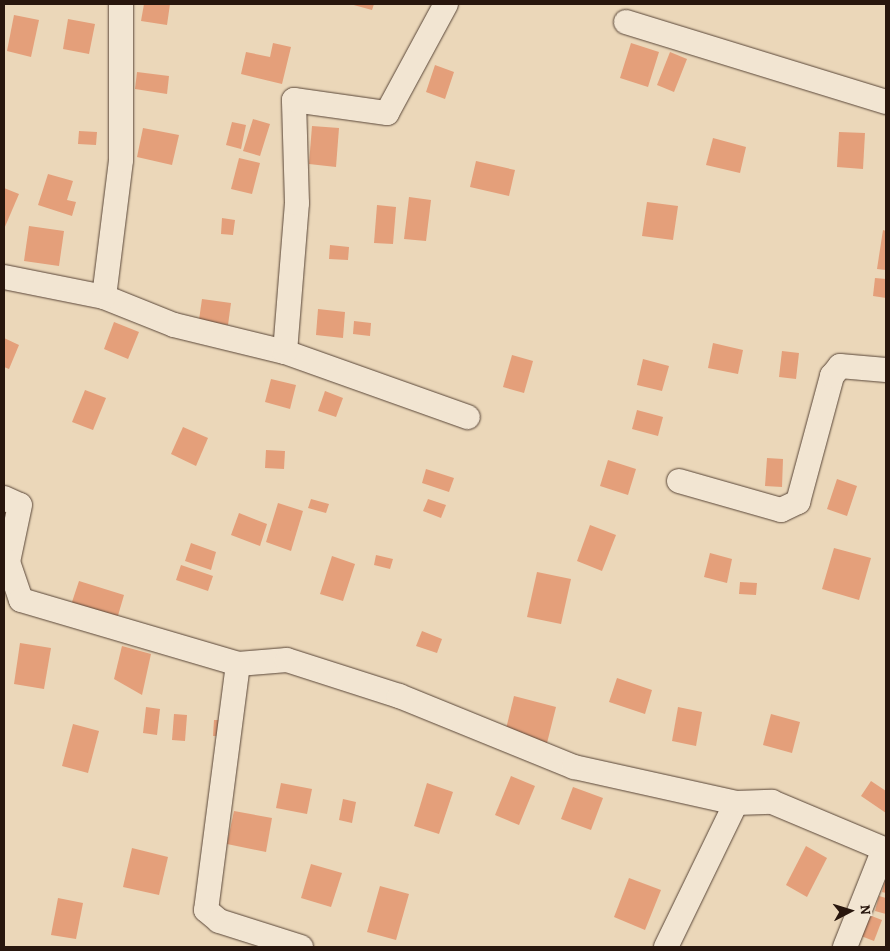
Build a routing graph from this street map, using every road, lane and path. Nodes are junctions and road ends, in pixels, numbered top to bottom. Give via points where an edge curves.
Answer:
1 (121, 4) edge
2 (446, 4) edge
3 (626, 22) dead end
4 (886, 102) edge
5 (4, 277) edge
6 (104, 297) junction
7 (285, 352) junction
8 (886, 370) edge
9 (468, 417) dead end
10 (679, 481) dead end
11 (4, 498) edge
12 (238, 664) junction
13 (736, 803) junction
14 (885, 850) edge
15 (301, 947) edge
16 (666, 947) edge
17 (845, 947) edge

1 - 6 street via 122,160
2 - 7 street via 387,113 294,100 297,203
3 - 4 street
5 - 6 street
6 - 7 street via 174,325
7 - 9 street
8 - 10 street via 840,366 832,376 798,502 781,510
11 - 12 street via 20,505 8,562 21,600
12 - 13 street via 287,660 399,696 574,767
12 - 15 street via 206,910 219,921
13 - 14 street via 772,802
13 - 16 street
14 - 17 street

